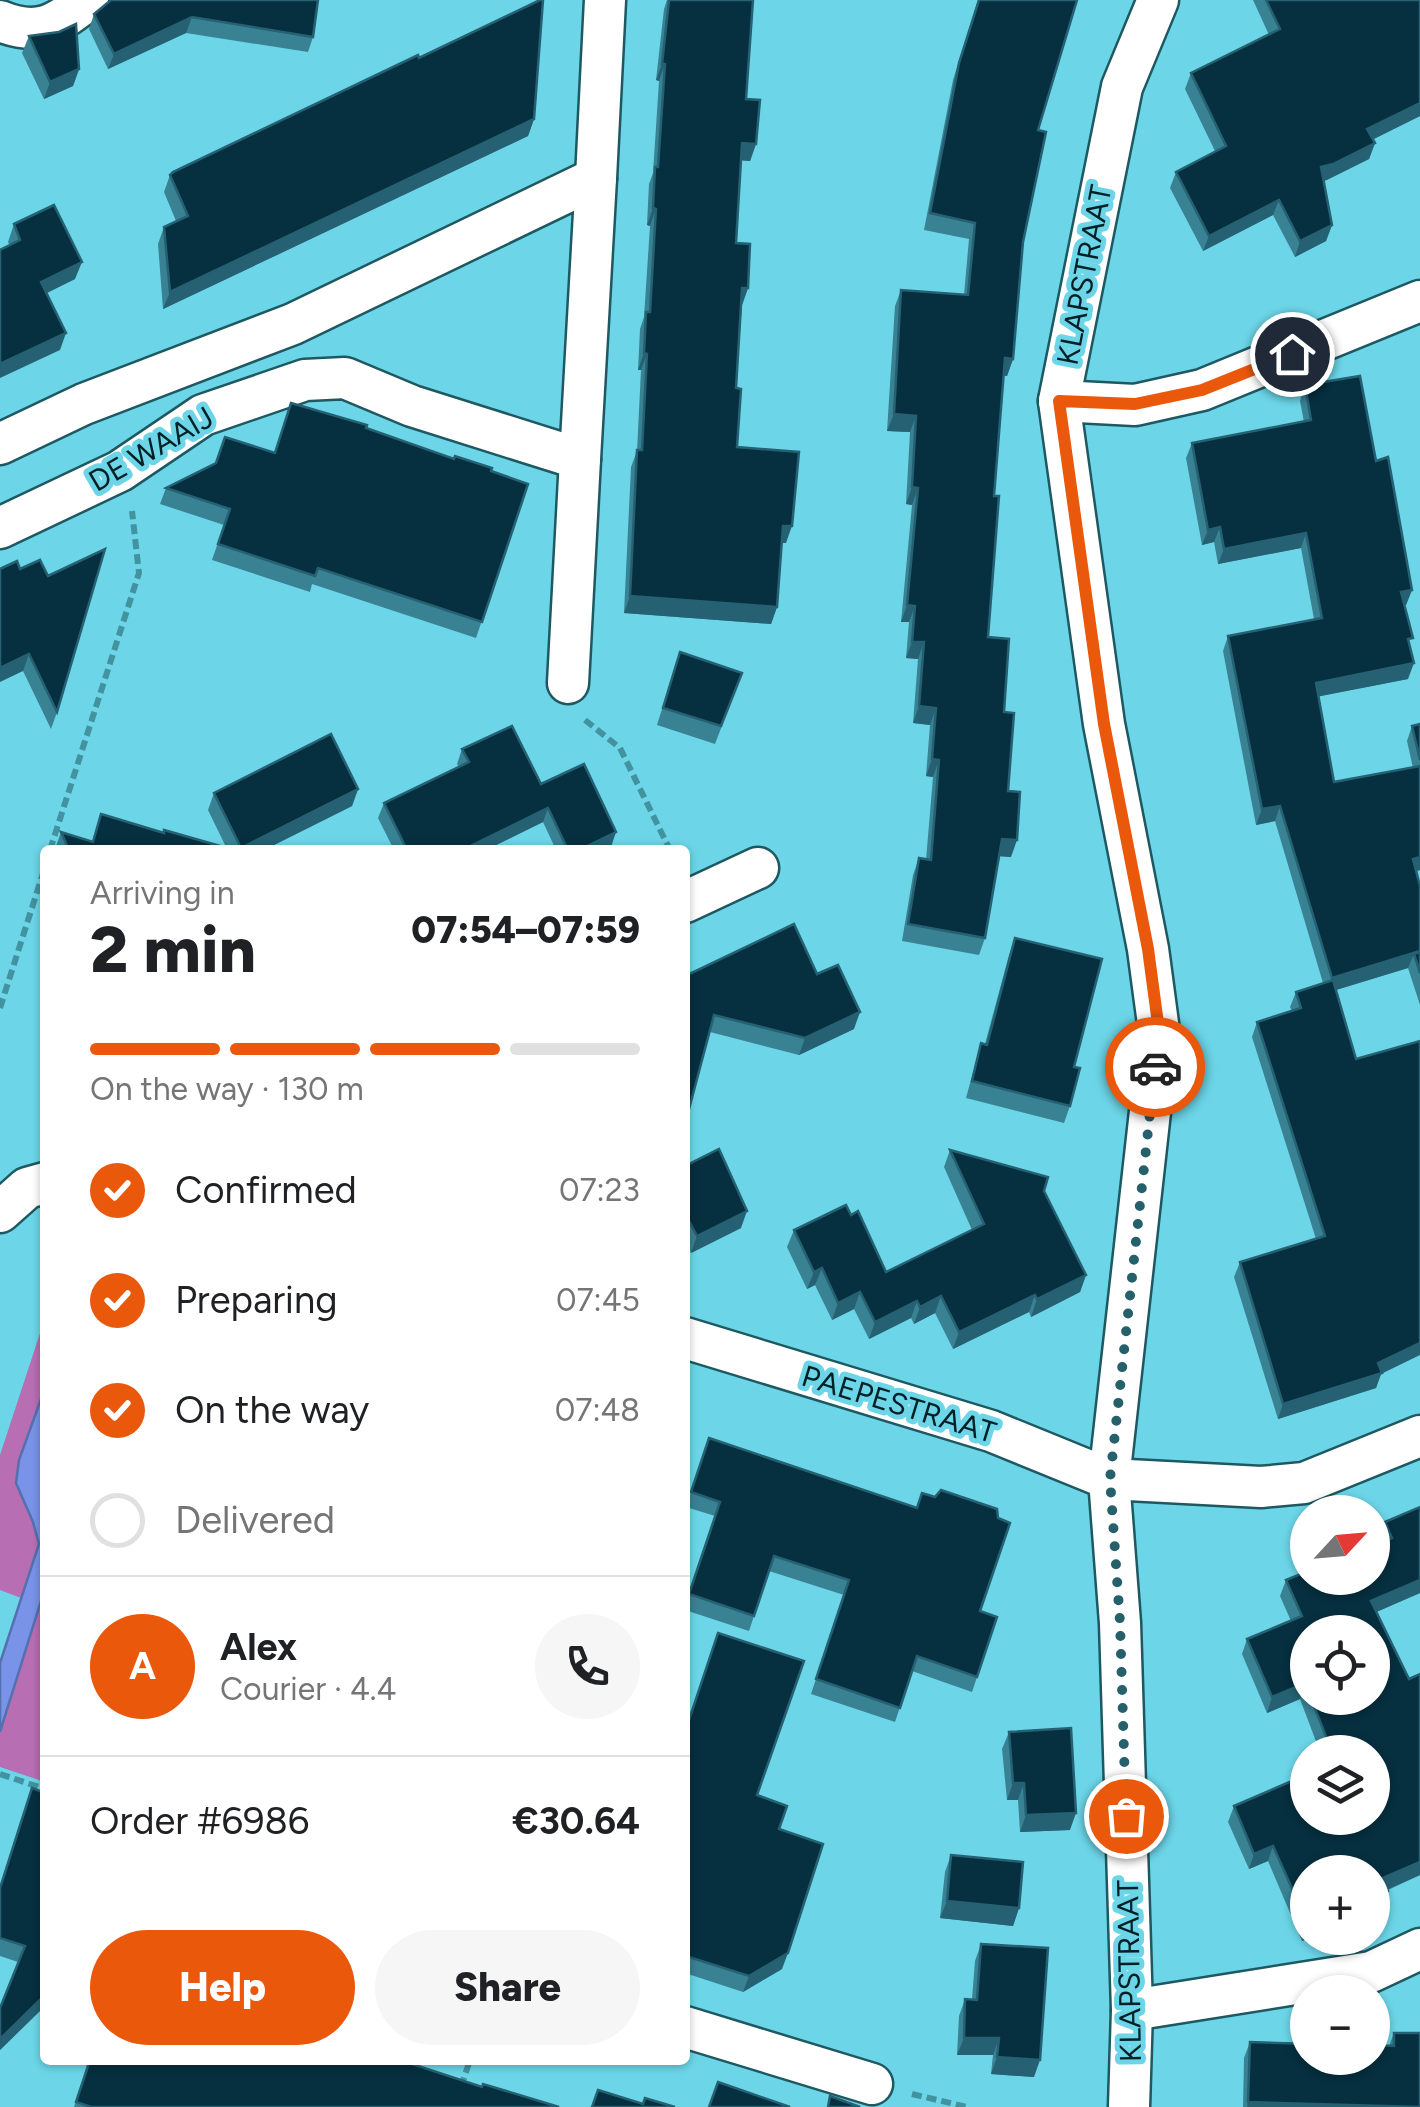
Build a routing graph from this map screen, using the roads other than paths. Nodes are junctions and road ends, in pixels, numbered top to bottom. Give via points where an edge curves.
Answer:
1 (88, 0) edge
2 (605, 0) edge
3 (1158, 0) edge
4 (0, 22) edge
5 (596, 178) junction
6 (1420, 301) edge
7 (293, 324) junction
8 (305, 380) junction
9 (1059, 401) junction
10 (0, 444) edge
11 (580, 459) junction
12 (0, 528) edge
13 (568, 682) road end
14 (758, 868) dead end
15 (690, 900) edge
16 (40, 1184) edge
17 (2, 1204) edge
18 (690, 1340) edge
19 (1420, 1436) edge
20 (1110, 1479) junction
21 (1420, 1950) edge
22 (1132, 2010) junction
23 (690, 2029) edge
24 (872, 2084) road end
25 (1130, 2107) edge

1 - 4 street via 42,28
2 - 5 street
3 - 9 street, KLAPSTRAAT via 1122,88
5 - 7 street, DE WAAIJ
5 - 11 street
6 - 9 street via 1202,390 1135,404
7 - 8 street
7 - 10 street, DE WAAIJ via 84,404
8 - 11 street, DE WAAIJ via 346,378
8 - 12 street, DE WAAIJ via 203,414 128,466
9 - 20 street, KLAPSTRAAT via 1104,724 1159,1031
11 - 13 street
14 - 15 street
16 - 17 street
18 - 20 street, PAEPESTRAAT via 991,1430
19 - 20 street, PAEPESTRAAT via 1304,1483 1261,1488
20 - 22 street, KLAPSTRAAT
21 - 22 street via 1371,1972
22 - 25 street, KLAPSTRAAT
23 - 24 street

